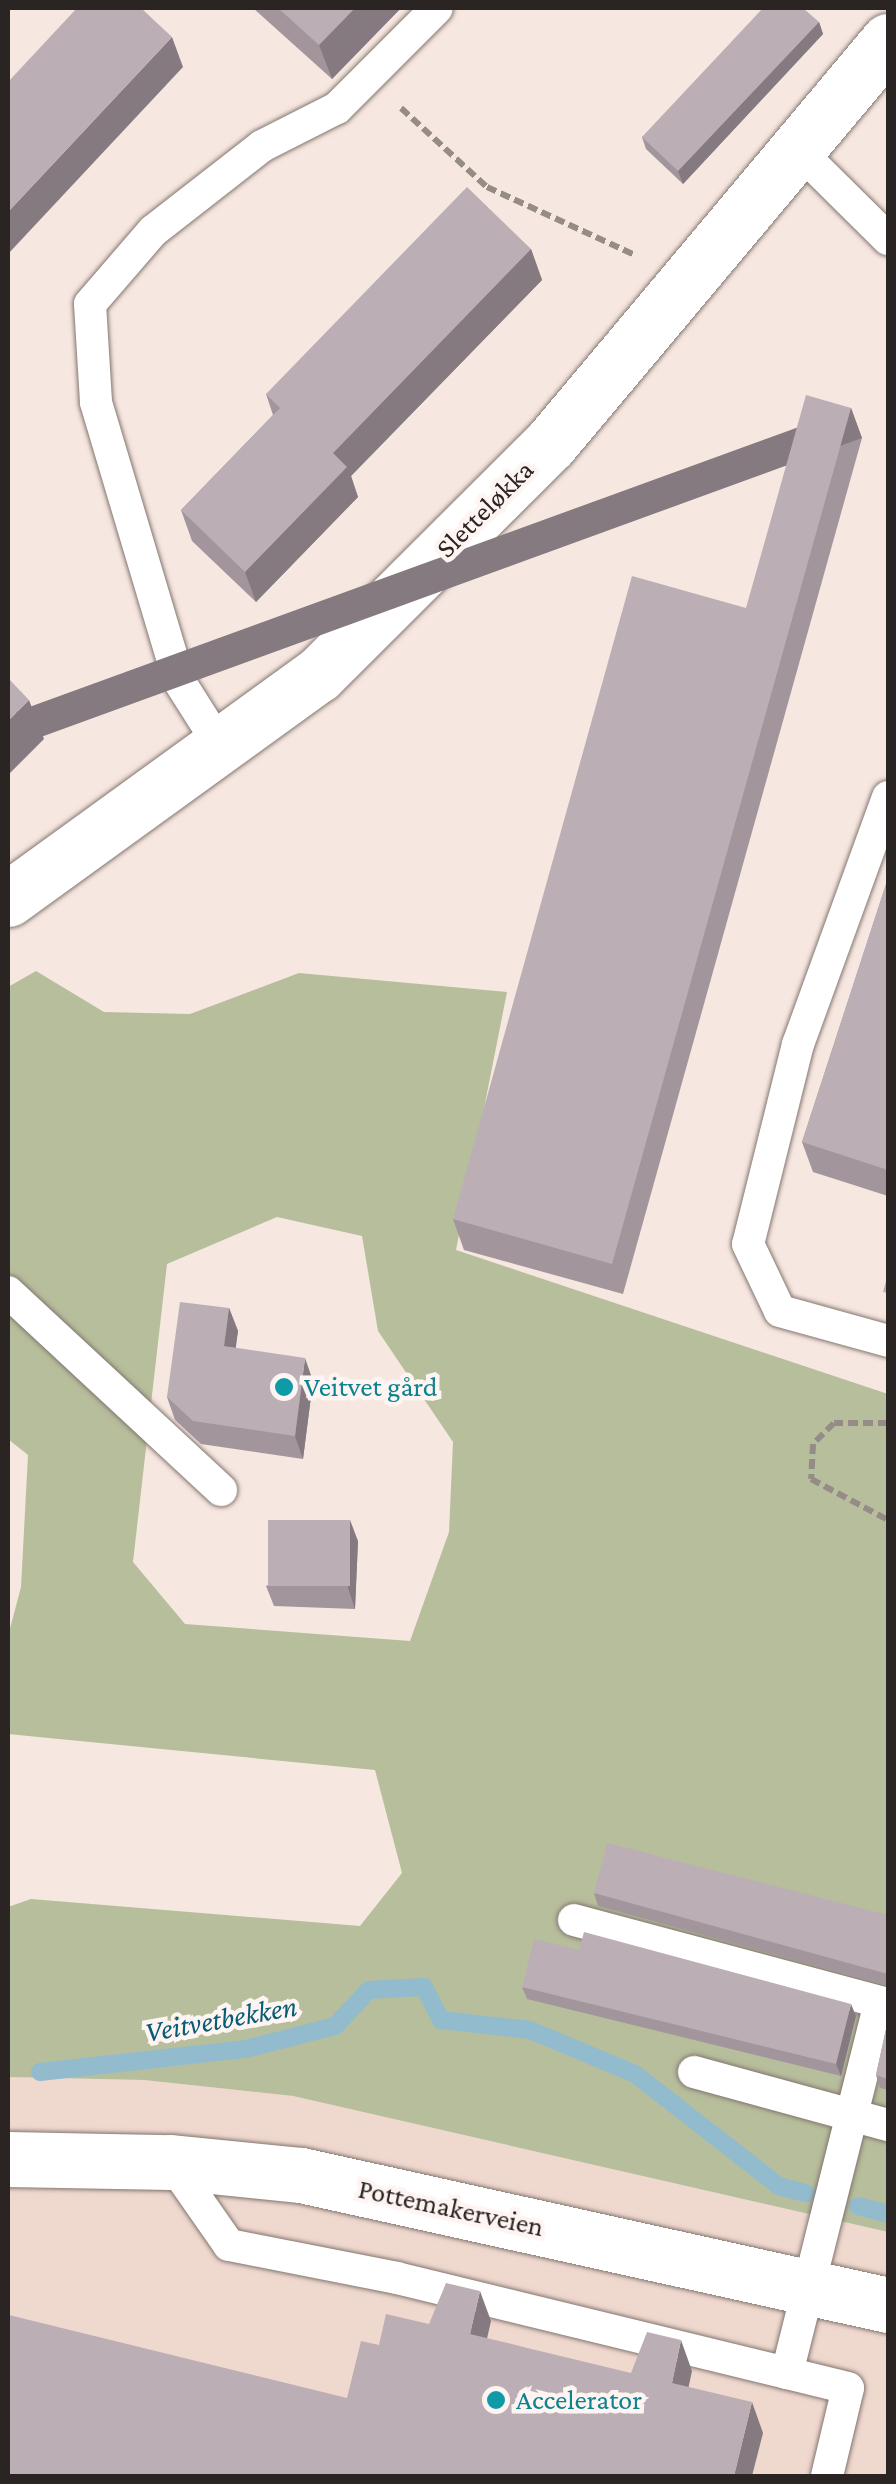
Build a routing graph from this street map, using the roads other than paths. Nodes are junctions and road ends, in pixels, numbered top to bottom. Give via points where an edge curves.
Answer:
1 (437, 8) edge
2 (888, 42) edge
3 (798, 150) junction
4 (888, 240) edge
5 (219, 744) junction
6 (888, 796) edge
7 (9, 894) edge
8 (8, 1292) edge
9 (888, 1342) edge
10 (220, 1490) dead end
11 (574, 1920) dead end
12 (884, 2003) edge
13 (694, 2072) dead end
14 (851, 2114) junction
15 (888, 2125) edge
16 (8, 2159) edge
17 (171, 2162) junction
18 (808, 2287) junction
19 (888, 2305) edge
20 (787, 2374) junction
21 (828, 2476) edge

1 - 5 lane via 337,108 262,146 153,231 90,304 96,402 179,681
2 - 3 street, Sletteløkka
3 - 4 lane
3 - 5 street, Sletteløkka via 550,444 331,661
5 - 7 street, Sletteløkka
6 - 9 lane via 798,1044 748,1244 780,1311
8 - 10 lane
11 - 12 lane
12 - 14 lane
13 - 14 lane
14 - 15 lane
14 - 18 lane
16 - 17 street, Pottemakerveien
17 - 18 street, Pottemakerveien via 301,2175
17 - 20 lane via 229,2246 397,2278
18 - 19 street, Pottemakerveien
18 - 20 lane
20 - 21 lane via 848,2388

